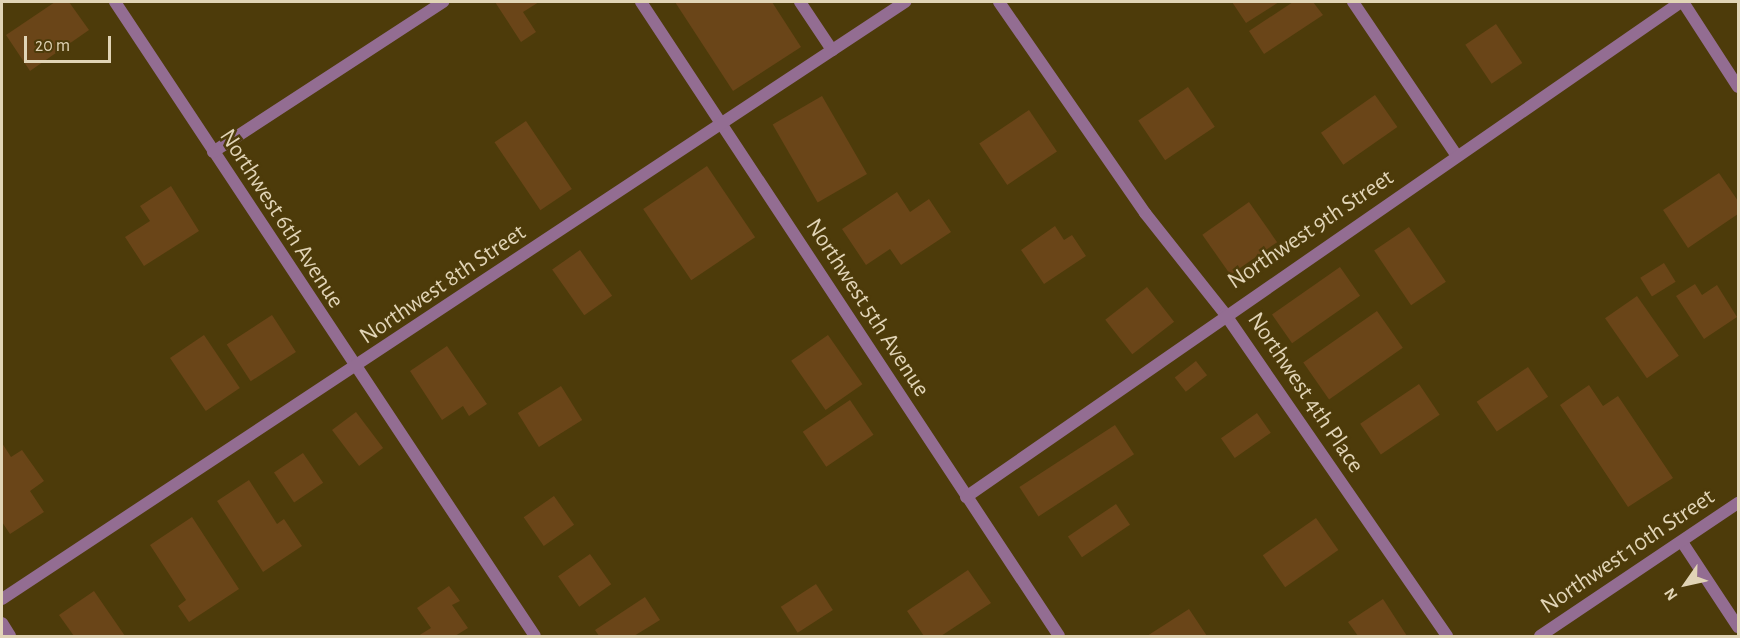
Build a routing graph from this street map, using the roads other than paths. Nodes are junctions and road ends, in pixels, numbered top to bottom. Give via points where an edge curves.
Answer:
1 (115, 2) edge
2 (443, 2) edge
3 (640, 2) edge
4 (800, 2) edge
5 (905, 2) edge
6 (999, 2) edge
7 (1353, 2) edge
8 (1682, 2) edge
9 (832, 50) junction
10 (1738, 87) edge
11 (722, 124) junction
12 (213, 152) junction
13 (1457, 156) junction
14 (1225, 314) junction
15 (354, 370) junction
16 (966, 497) junction
17 (1738, 503) edge
18 (1682, 542) junction
19 (2, 599) edge
20 (2, 623) edge
21 (1738, 627) edge
22 (10, 636) edge
23 (536, 636) edge
24 (1059, 636) edge
25 (1447, 636) edge
26 (1540, 636) edge

1 - 12 street, Northwest 6th Avenue
2 - 12 street
3 - 11 street, Northwest 5th Avenue
4 - 9 street
5 - 9 street, Northwest 8th Street
6 - 14 street, Northwest 4th Place via 1145,213
7 - 13 street
8 - 10 street
8 - 13 street, Northwest 9th Street
9 - 11 street, Northwest 8th Street
11 - 15 street, Northwest 8th Street
11 - 16 street, Northwest 5th Avenue
12 - 15 street, Northwest 6th Avenue
13 - 14 street, Northwest 9th Street
14 - 16 street, Northwest 9th Street
14 - 25 street, Northwest 4th Place
15 - 19 street, Northwest 8th Street
15 - 23 street, Northwest 6th Avenue
16 - 24 street, Northwest 5th Avenue
17 - 18 street, Northwest 10th Street
18 - 21 street
18 - 26 street, Northwest 10th Street
20 - 22 street

